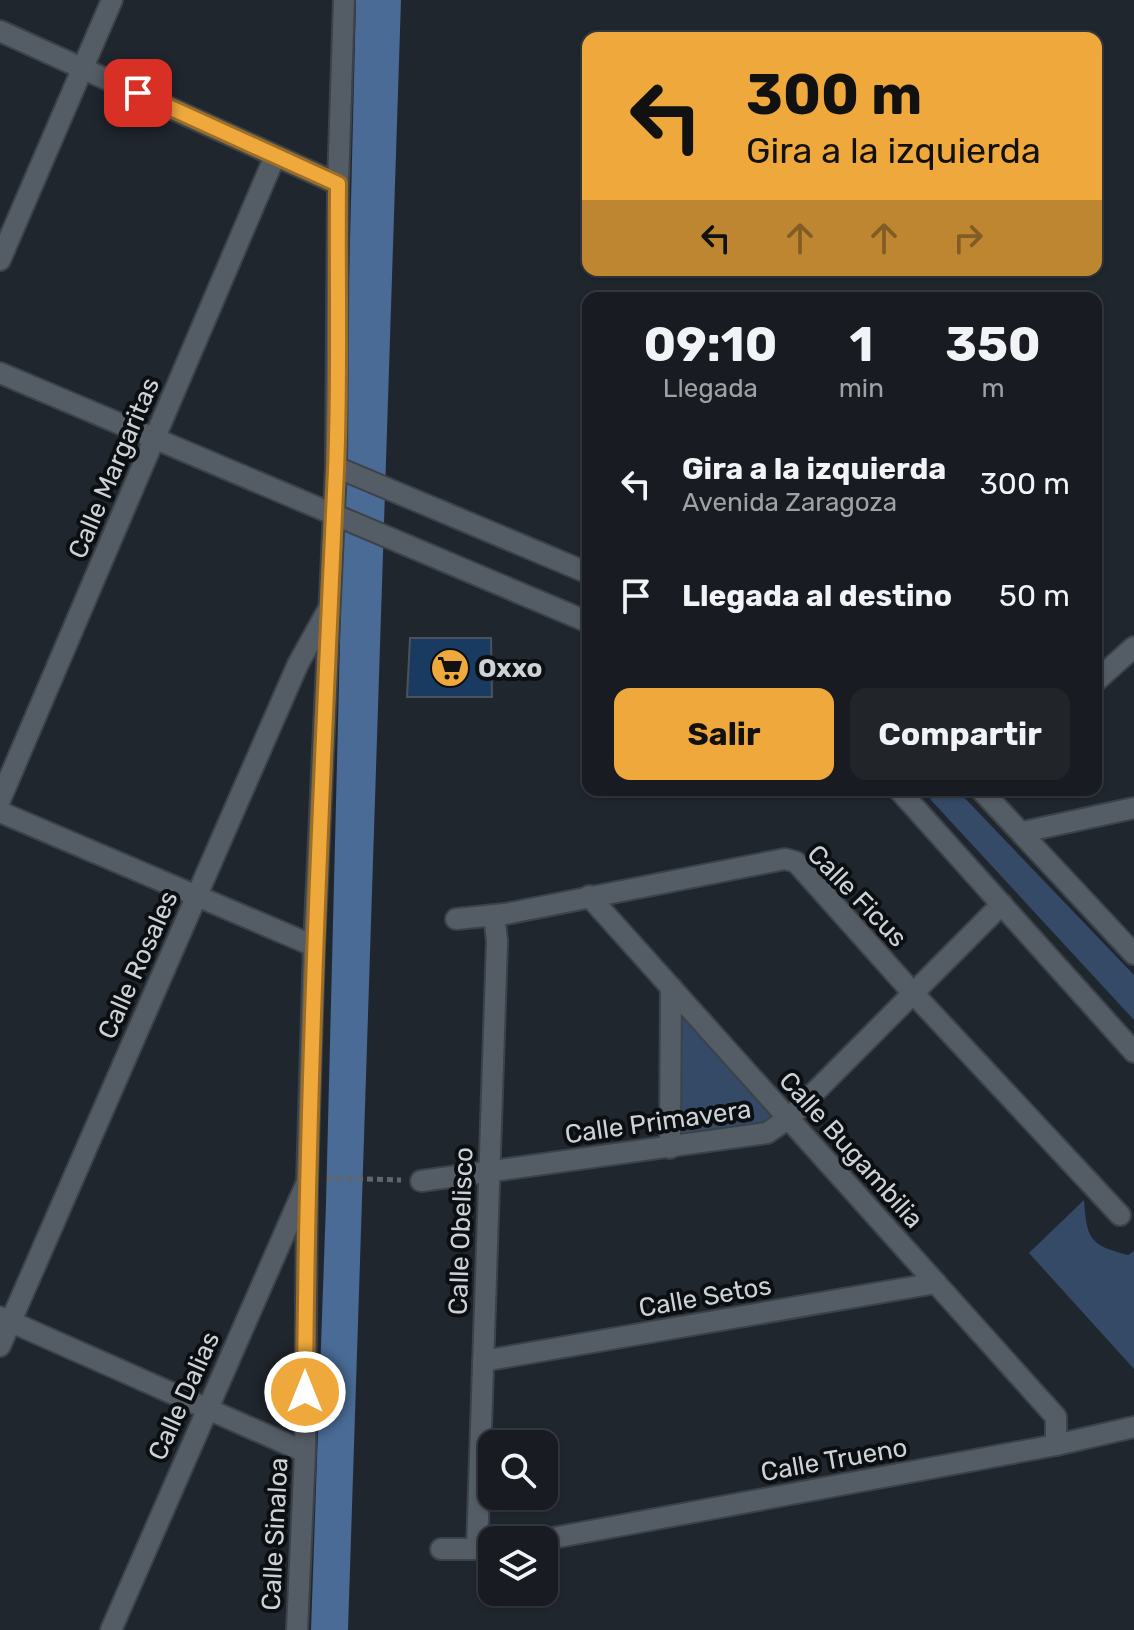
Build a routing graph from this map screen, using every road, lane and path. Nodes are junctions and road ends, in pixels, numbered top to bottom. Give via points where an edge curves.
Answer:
1 (112, 0) edge
2 (344, 0) edge
3 (0, 31) edge
4 (82, 68) junction
5 (275, 156) junction
6 (338, 184) junction
7 (0, 260) edge
8 (0, 373) edge
9 (155, 439) junction
10 (336, 467) junction
11 (333, 515) junction
12 (582, 570) edge
13 (329, 608) junction
14 (582, 619) edge
15 (1134, 647) edge
16 (1102, 676) edge
17 (904, 796) edge
18 (987, 796) edge
19 (0, 800) edge
20 (1134, 808) edge
21 (0, 812) edge
22 (1023, 832) junction
23 (197, 896) junction
24 (589, 896) junction
25 (1002, 904) junction
26 (494, 915) junction
27 (456, 919) dead end
28 (314, 946) junction
29 (1134, 954) edge
30 (671, 987) junction
31 (912, 992) junction
32 (1134, 1052) edge
33 (789, 1118) junction
34 (670, 1148) junction
35 (489, 1172) junction
36 (333, 1176) dead end
37 (421, 1181) joint
38 (307, 1182) junction
39 (1120, 1215) dead end
40 (936, 1283) junction
41 (5, 1319) edge
42 (0, 1346) edge
43 (483, 1361) junction
44 (207, 1409) junction
45 (1134, 1427) edge
46 (1056, 1445) junction
47 (305, 1452) junction
48 (484, 1526) edge
49 (558, 1537) edge
50 (441, 1549) dead end
51 (478, 1549) edge
52 (111, 1630) edge
53 (297, 1630) edge

1 - 4 street
2 - 6 street, Calle Sinaloa
3 - 4 street
4 - 5 street
4 - 7 street
5 - 6 street
5 - 9 street, Calle Margaritas
6 - 10 street, Calle Sinaloa
8 - 9 street
9 - 11 street
9 - 19 street, Calle Margaritas
10 - 11 street, Calle Sinaloa
10 - 12 street
11 - 13 street, Calle Sinaloa
11 - 14 street
13 - 23 street, Calle Rosales via 298,664
13 - 28 street, Calle Sinaloa
15 - 16 street
17 - 25 street
18 - 22 street
20 - 22 street
21 - 23 street
22 - 29 street
23 - 28 street
23 - 41 street, Calle Rosales
24 - 26 street, Calle Ficus
24 - 30 street, Calle Bugambilia
24 - 31 street, Calle Ficus via 785,859 796,862
25 - 31 street, Calle Primavera
25 - 32 street
26 - 27 street, Calle Ficus
26 - 35 street, Calle Obelisco
28 - 38 street, Calle Sinaloa
30 - 33 street, Calle Bugambilia
30 - 34 street
31 - 33 street, Calle Primavera
31 - 39 street, Calle Ficus
33 - 34 street, Calle Primavera via 753,1137
33 - 40 street, Calle Bugambilia
34 - 35 street, Calle Primavera
35 - 37 street, Calle Primavera
35 - 43 street, Calle Obelisco
36 - 37 path
38 - 44 street, Calle Dalias
38 - 47 street, Calle Sinaloa
40 - 43 street, Calle Setos
40 - 46 street, Calle Bugambilia via 1056,1417
41 - 42 street, Calle Rosales
41 - 44 street
43 - 48 street, Calle Obelisco
44 - 47 street
44 - 52 street, Calle Dalias
45 - 46 street, Calle Trueno
46 - 49 street, Calle Trueno
47 - 53 street, Calle Sinaloa
50 - 51 street

